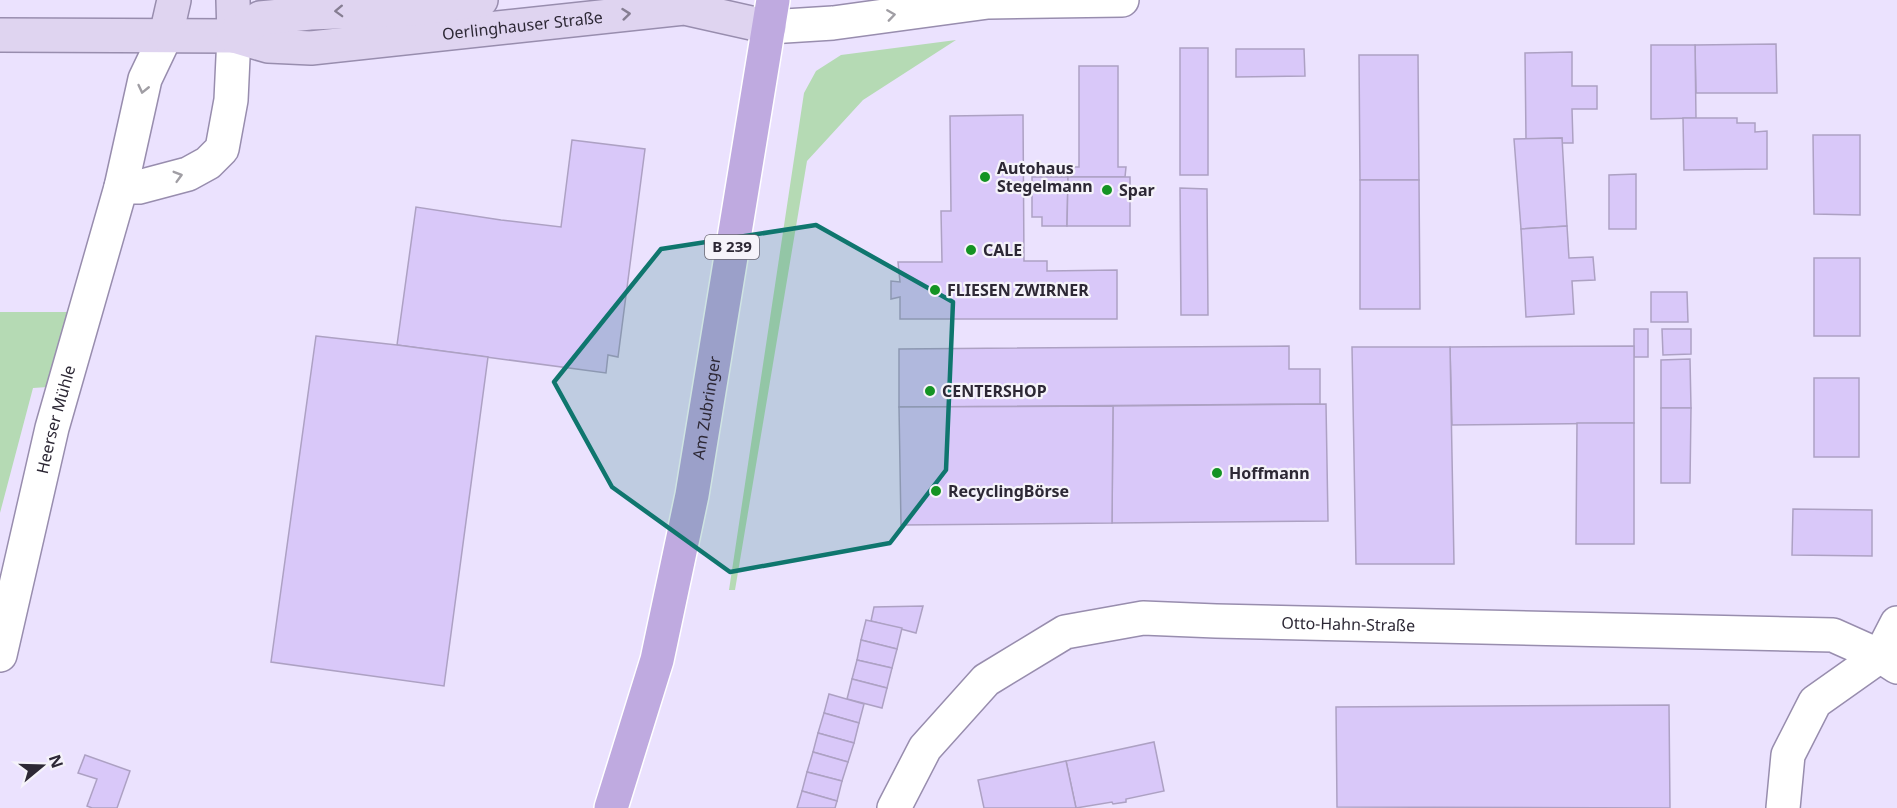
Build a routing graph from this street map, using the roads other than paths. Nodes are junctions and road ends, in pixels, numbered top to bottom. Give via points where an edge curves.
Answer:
1 (174, 0) edge
2 (233, 0) edge
3 (481, 0) edge
4 (1122, 0) edge
5 (982, 1) edge
6 (771, 13) edge
7 (0, 35) edge
8 (166, 35) junction
9 (234, 36) junction
10 (121, 186) junction
11 (1897, 622) edge
12 (0, 655) edge
13 (1889, 662) edge
14 (611, 808) edge
15 (894, 808) edge
16 (1783, 808) edge

1 - 8 main road
2 - 9 main road
3 -> 9 main road, Oerlinghauser Straße via 416,9 260,18
4 - 5 street, Oerlinghauser Straße
6 -> 5 street, Oerlinghauser Straße via 832,22
9 -> 6 main road, Oerlinghauser Straße via 268,46 311,48 684,8
6 - 14 main road, Am Zubringer / B 239 via 692,495 657,660
7 - 8 main road, Oerlinghauser Straße
8 - 9 main road, Oerlinghauser Straße
8 -> 10 street, Heerser Mühle via 145,79
10 -> 9 street via 139,187 188,174 222,149 231,100
10 - 12 street, Heerser Mühle via 52,428
11 - 13 street
13 - 15 street, Otto-Hahn-Straße via 1833,635 1143,618 1065,632 986,680 925,748
13 - 16 street via 1815,702 1788,755

